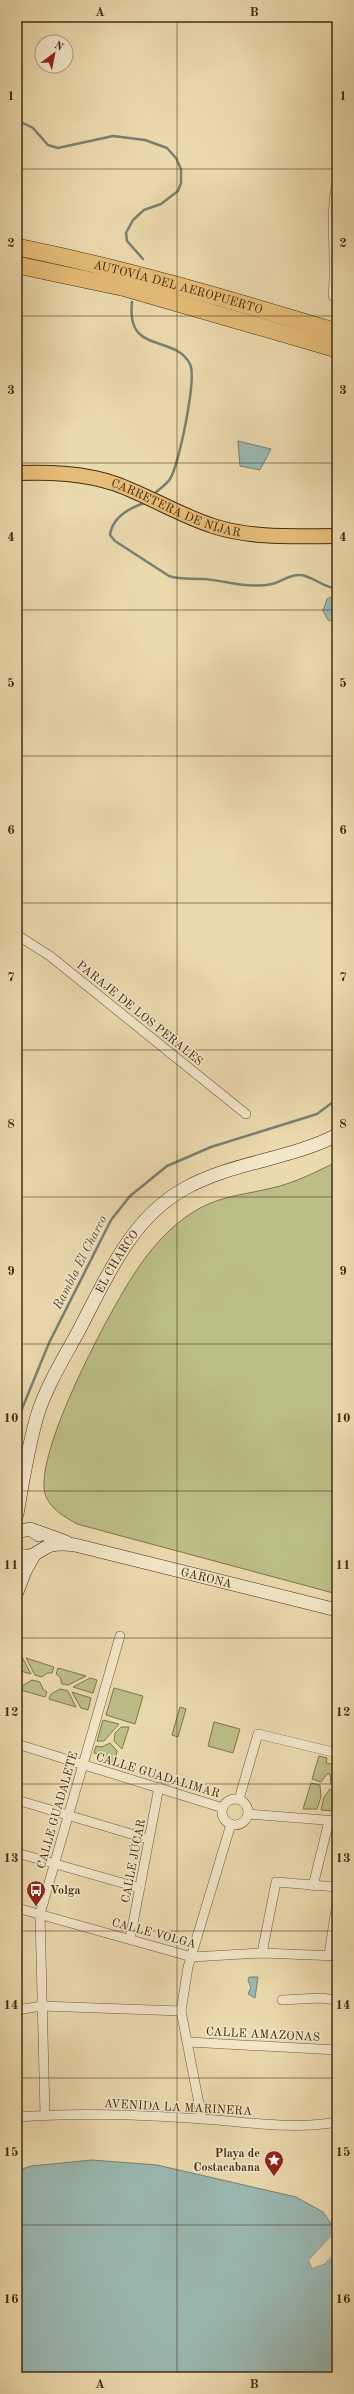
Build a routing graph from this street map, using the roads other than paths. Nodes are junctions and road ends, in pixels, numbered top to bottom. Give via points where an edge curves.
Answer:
1 (337, 183) edge
2 (17, 247) edge
3 (17, 265) edge
4 (333, 296) dead end
5 (337, 332) edge
6 (337, 349) edge
7 (17, 473) edge
8 (337, 536) edge
9 (17, 935) edge
10 (246, 1114) dead end
11 (337, 1135) edge
12 (18, 1509) edge
13 (32, 1529) junction
14 (17, 1532) edge
15 (75, 1545) junction
16 (17, 1552) edge
17 (37, 1553) junction
18 (17, 1592) edge
19 (337, 1610) edge
20 (120, 1636) dead end
21 (17, 1744) edge
22 (337, 1753) edge
23 (82, 1764) junction
24 (159, 1787) junction
25 (239, 1799) junction
26 (17, 1800) edge
27 (223, 1808) junction
28 (248, 1814) junction
29 (67, 1815) junction
30 (333, 1821) edge
31 (231, 1824) junction
32 (148, 1839) junction
33 (17, 1853) edge
34 (53, 1863) junction
35 (313, 1886) junction
36 (140, 1888) junction
37 (337, 1888) edge
38 (337, 1902) edge
39 (17, 1908) edge
40 (40, 1914) junction
41 (130, 1939) junction
42 (262, 1953) junction
43 (333, 1955) edge
44 (192, 1957) junction
45 (282, 2000) dead end
46 (337, 2000) edge
47 (42, 2006) junction
48 (17, 2010) edge
49 (182, 2011) junction
50 (188, 2042) junction
51 (337, 2050) edge
52 (45, 2115) junction
53 (17, 2117) edge
54 (202, 2119) junction
55 (337, 2122) edge

1 - 4 street via 334,204 336,273
2 - 5 highway, AUTOVÍA DEL AEROPUERTO via 193,288
3 - 6 highway, AUTOVÍA DEL AEROPUERTO via 126,288
7 - 8 main road, CARRETERA DE NÍJAR via 56,473 106,480 182,515 235,532 275,536
9 - 10 street, PARAJE DE LOS PERALES via 50,956
11 - 12 main road, EL CHARCO via 310,1147 228,1170 198,1182 165,1200 140,1224 120,1253 45,1398 33,1432
12 - 13 main road, EL CHARCO
13 - 14 main road
13 - 15 main road
13 - 17 main road, EL CHARCO via 41,1539
15 - 17 main road via 53,1545
15 - 19 main road, GARONA
16 - 17 main road via 23,1556
17 - 18 main road via 25,1571
20 - 23 street, CALLE GUADALETE
21 - 23 street, CALLE GUADALIMAR
22 - 25 street via 258,1734
23 - 24 street, CALLE GUADALIMAR
23 - 29 street, CALLE GUADALETE
24 - 27 street, CALLE GUADALIMAR
24 - 32 street, CALLE JÚCAR
25 - 27 street via 227,1801
25 - 28 street via 246,1804
26 - 29 street
27 - 31 street via 223,1816
28 - 30 street
28 - 31 street via 243,1822
29 - 32 street
29 - 34 street, CALLE GUADALETE
30 - 35 street
31 - 44 street
32 - 36 street, CALLE JÚCAR
33 - 34 street
34 - 36 street
34 - 40 street, CALLE GUADALETE
35 - 37 street
35 - 42 street via 276,1882
36 - 41 street, CALLE JÚCAR
38 - 43 street
39 - 40 street, CALLE VOLGA
40 - 41 street, CALLE VOLGA
40 - 47 street, CALLE GUADALETE
41 - 44 street, CALLE VOLGA
42 - 43 street, CALLE VOLGA
42 - 44 street, CALLE VOLGA
44 - 49 street via 184,1986
45 - 46 street
47 - 48 street
47 - 49 street
47 - 52 street, CALLE GUADALETE
49 - 50 street
50 - 51 street, CALLE AMAZONAS
50 - 54 street
52 - 53 street, AVENIDA LA MARINERA
52 - 54 street, AVENIDA LA MARINERA
54 - 55 street, AVENIDA LA MARINERA via 298,2126

